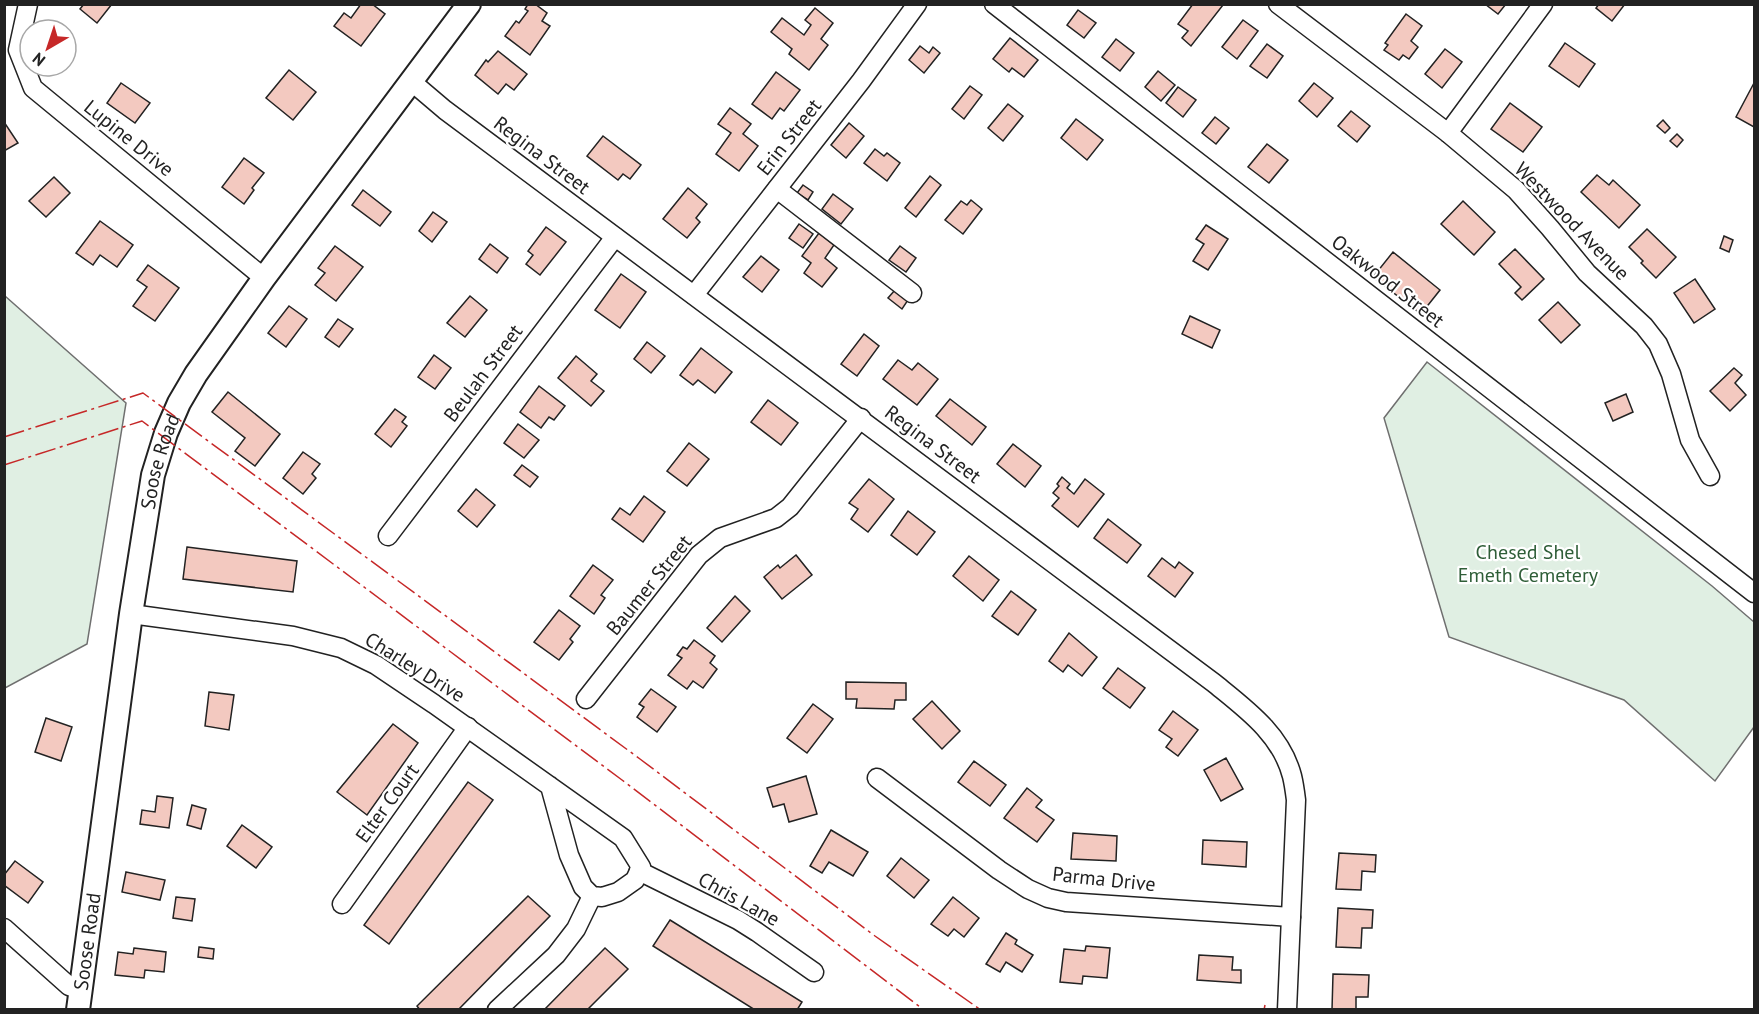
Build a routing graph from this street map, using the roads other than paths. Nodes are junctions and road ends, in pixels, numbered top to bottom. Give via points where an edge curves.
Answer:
1 (28, 4) edge
2 (469, 4) edge
3 (917, 4) edge
4 (994, 4) edge
5 (1278, 4) edge
6 (1543, 4) edge
7 (412, 82) junction
8 (1448, 133) junction
9 (777, 189) junction
10 (615, 237) junction
11 (264, 278) junction
12 (912, 293) dead end
13 (694, 295) junction
14 (861, 418) junction
15 (1710, 476) dead end
16 (388, 536) dead end
17 (1755, 593) edge
18 (131, 614) junction
19 (586, 699) dead end
20 (468, 728) junction
21 (877, 778) dead end
22 (550, 786) junction
23 (639, 871) junction
24 (592, 896) junction
25 (342, 904) dead end
26 (1291, 917) junction
27 (4, 928) edge
28 (814, 972) dead end
29 (80, 1000) edge
30 (497, 1010) edge
31 (1287, 1010) edge

1 - 11 street, Lupine Drive via 18,50 33,88
2 - 7 street, Soose Road
3 - 9 street, Erin Street
4 - 17 street, Oakwood Street
5 - 8 street, Westwood Avenue
6 - 8 street
7 - 10 street, Regina Street
7 - 11 street, Soose Road
8 - 15 street, Westwood Avenue via 1516,190 1587,273 1658,344 1690,440
9 - 12 street
9 - 13 street, Erin Street
10 - 13 street, Regina Street
10 - 16 street, Beulah Street
11 - 18 street, Soose Road via 196,374 166,433 153,475
13 - 14 street, Regina Street
14 - 19 street, Baumer Street via 790,507 776,518 720,538 699,555
14 - 26 street, Regina Street via 1214,683 1269,731 1292,775 1296,800
18 - 20 street, Charley Drive via 293,636 340,648 376,665
18 - 29 street, Soose Road
20 - 22 street, Charley Drive
20 - 25 street, Elter Court
21 - 26 street, Parma Drive via 999,870 1048,898
22 - 23 street, Charley Drive via 623,838 641,867
22 - 24 street via 569,855
23 - 24 street via 635,880 618,892
23 - 28 street, Chris Lane via 738,920
24 - 30 street via 576,929 556,955
26 - 31 street, Regina Street
27 - 29 street

